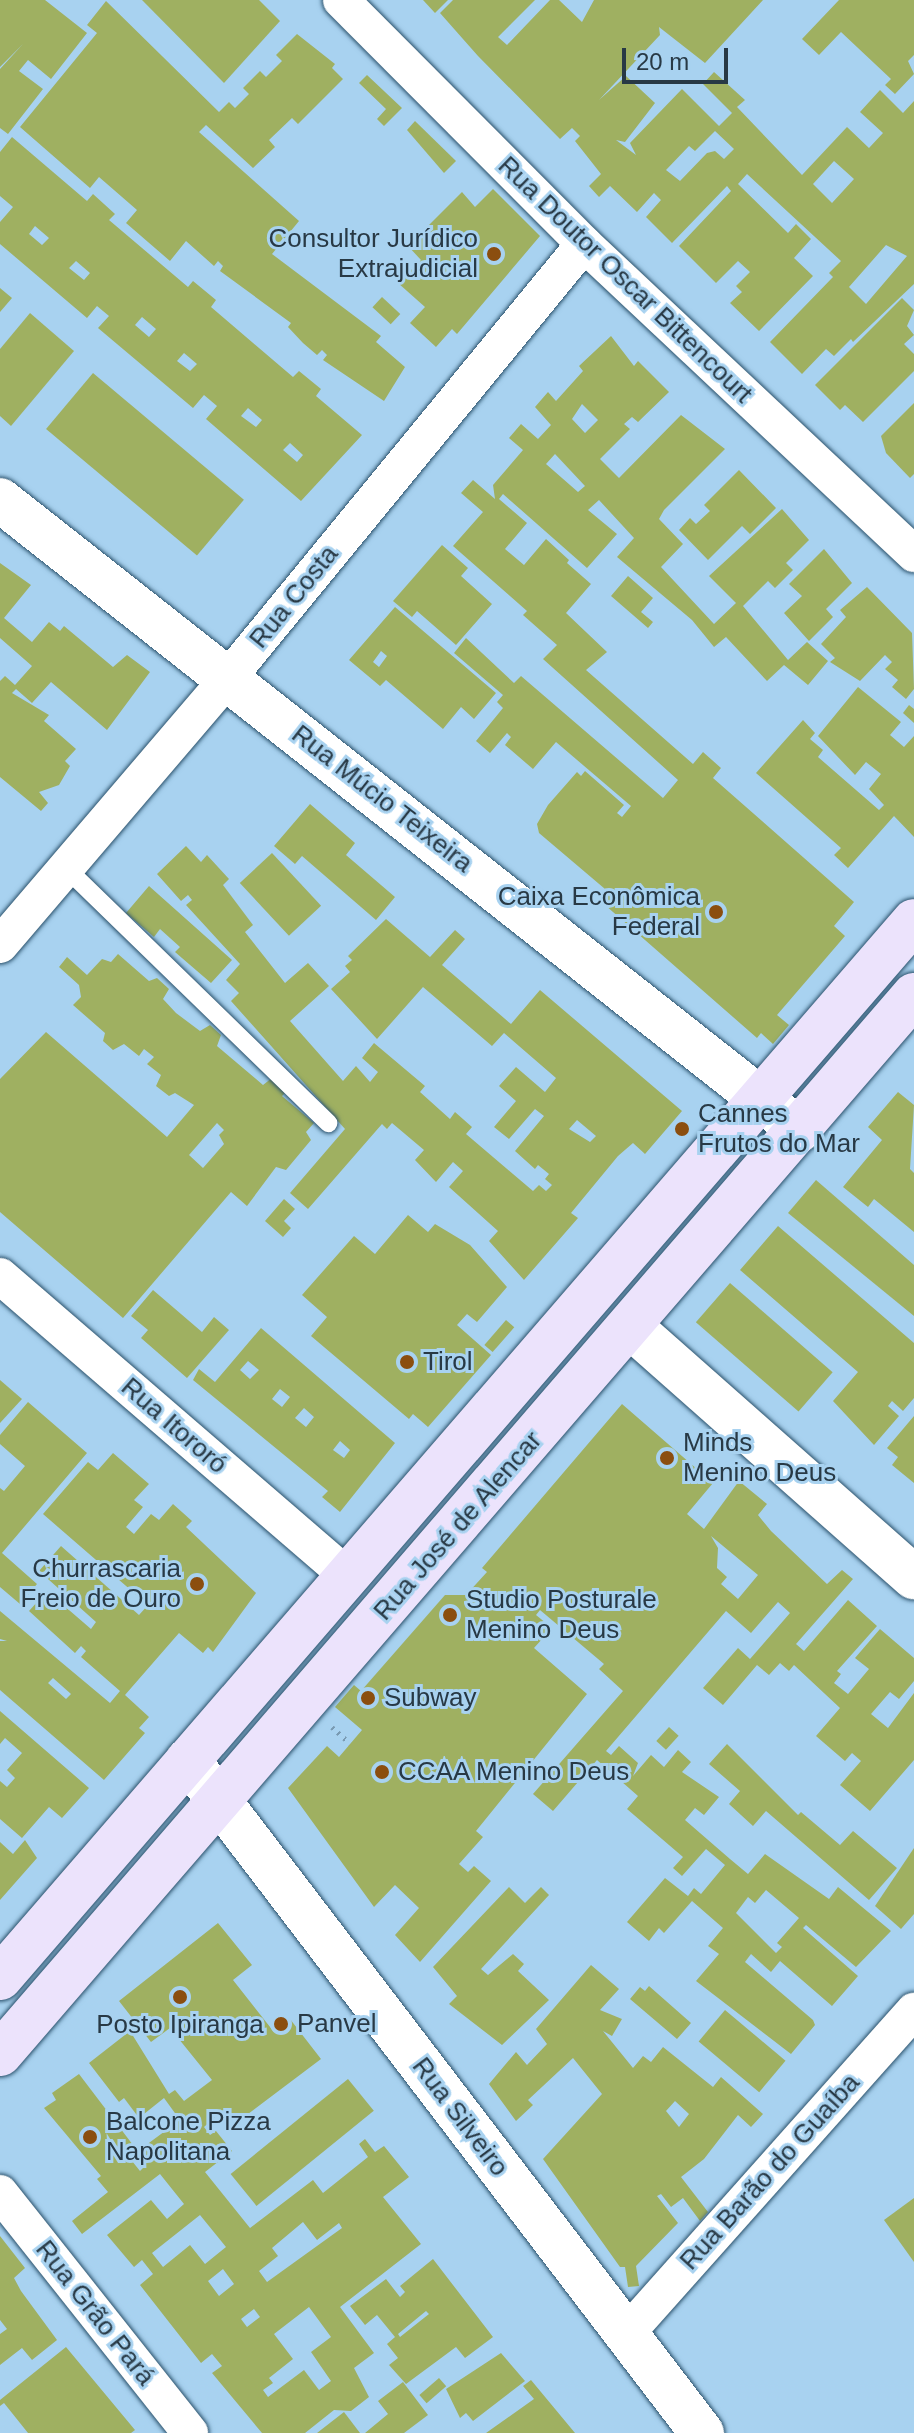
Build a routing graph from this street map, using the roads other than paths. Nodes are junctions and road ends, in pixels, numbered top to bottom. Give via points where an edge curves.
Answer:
1 (341, 0) edge
2 (584, 244) junction
3 (0, 500) edge
4 (914, 554) edge
5 (228, 678) junction
6 (66, 868) junction
7 (914, 921) edge
8 (0, 945) edge
9 (914, 995) edge
10 (763, 1098) junction
11 (328, 1123) dead end
12 (800, 1130) junction
13 (0, 1276) edge
14 (631, 1327) junction
15 (348, 1576) junction
16 (914, 1577) edge
17 (188, 1760) junction
18 (219, 1802) junction
19 (0, 1978) edge
20 (914, 2011) edge
21 (0, 2054) edge
22 (0, 2193) edge
23 (626, 2334) junction
24 (190, 2433) edge
25 (702, 2433) edge

1 - 2 street, Rua Doutor Oscar Bittencourt
2 - 4 street, Rua Doutor Oscar Bittencourt
2 - 5 street, Rua Costa
3 - 5 street, Rua Múcio Teixeira
5 - 6 street, Rua Costa
5 - 10 street, Rua Múcio Teixeira
6 - 8 street, Rua Costa
6 - 11 lane
7 - 10 main road, Rua José de Alencar
9 - 12 main road, Rua José de Alencar
10 - 12 street, Rua Múcio Teixeira
10 - 15 main road, Rua José de Alencar
12 - 14 main road, Rua José de Alencar
13 - 15 street, Rua Itororó
14 - 16 street
14 - 18 main road, Rua José de Alencar
15 - 17 main road, Rua José de Alencar
17 - 18 street, Rua Silveiro
17 - 19 main road, Rua José de Alencar
18 - 21 main road, Rua José de Alencar
18 - 23 street, Rua Silveiro
20 - 23 street, Rua Barão do Guaíba
22 - 24 street, Rua Grão Pará
23 - 25 street, Rua Silveiro

